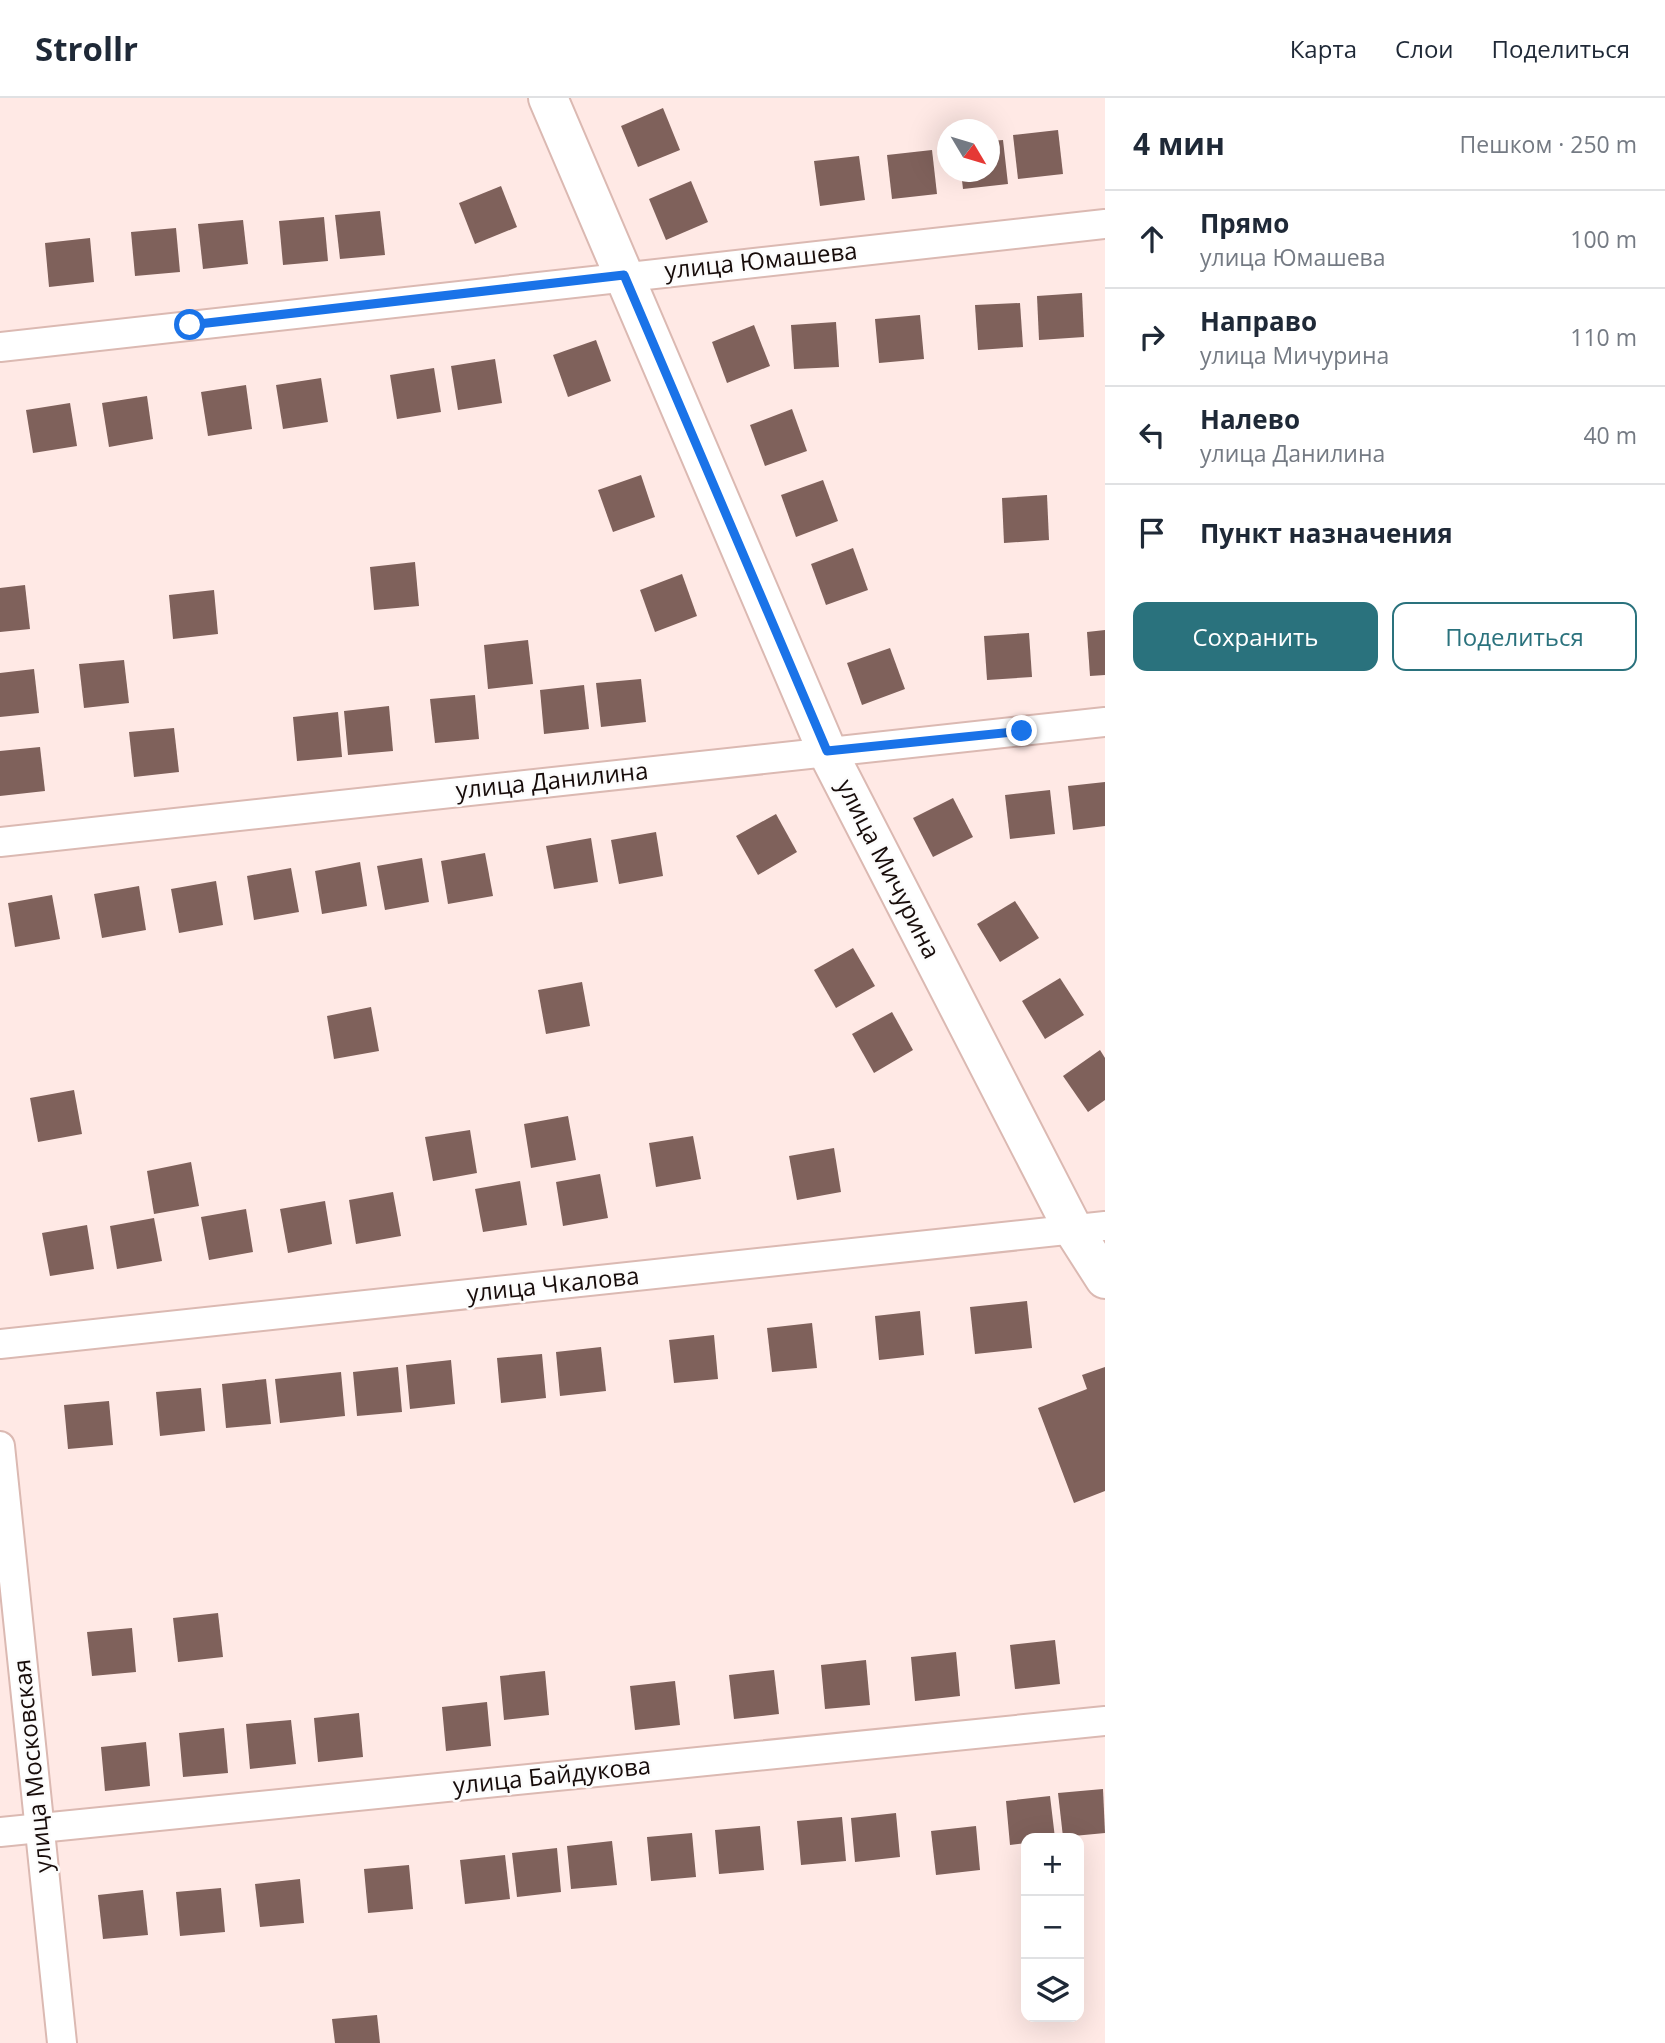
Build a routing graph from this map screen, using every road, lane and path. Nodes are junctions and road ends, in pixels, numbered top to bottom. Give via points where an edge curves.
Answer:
1 (548, 98) edge
2 (1105, 224) edge
3 (624, 275) junction
4 (0, 347) edge
5 (1105, 722) edge
6 (827, 751) junction
7 (0, 842) edge
8 (1089, 1227) edge
9 (1105, 1279) edge
10 (0, 1344) edge
11 (0, 1446) edge
12 (1105, 1721) edge
13 (38, 1827) junction
14 (0, 1832) edge
15 (62, 2043) edge

1 - 3 main road, улица Мичурина
2 - 3 street, улица Юмашева
3 - 4 street, улица Юмашева
3 - 6 main road, улица Мичурина
5 - 6 street, улица Данилина
6 - 7 street, улица Данилина
6 - 8 main road, улица Мичурина
8 - 9 main road, улица Мичурина
8 - 10 street, улица Чкалова
11 - 13 street, улица Московская
12 - 13 street, улица Байдукова
13 - 14 street, улица Байдукова
13 - 15 street, улица Московская

